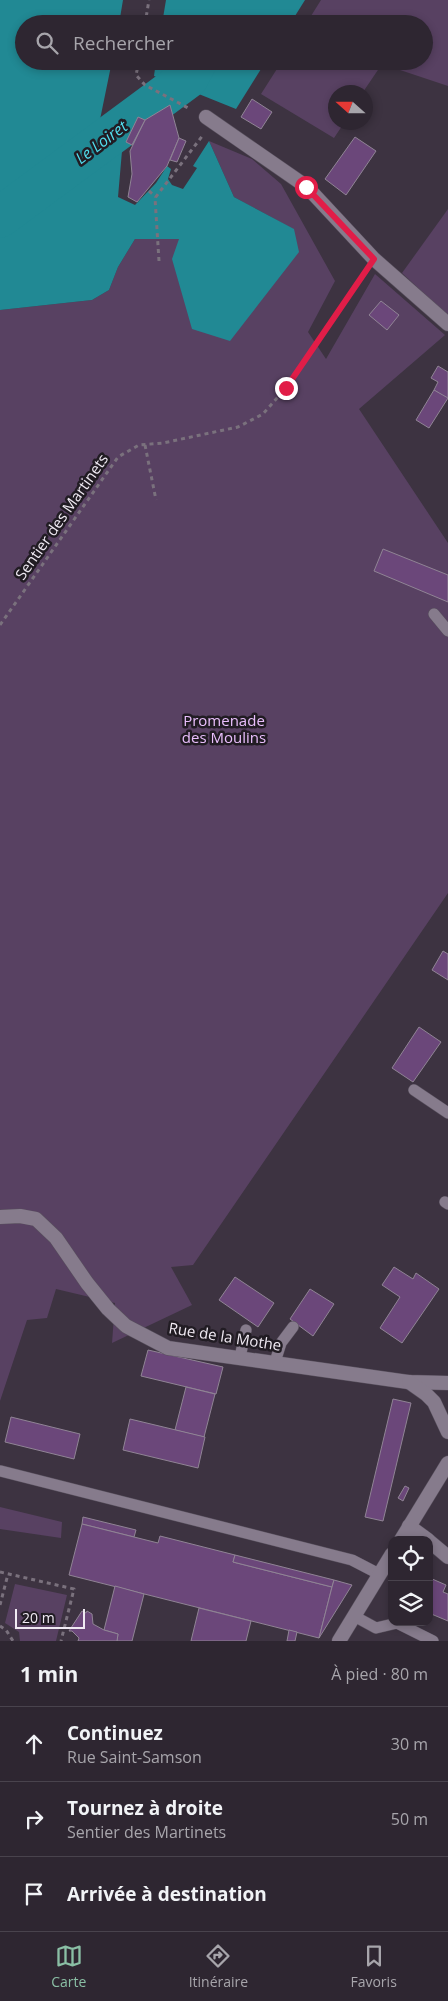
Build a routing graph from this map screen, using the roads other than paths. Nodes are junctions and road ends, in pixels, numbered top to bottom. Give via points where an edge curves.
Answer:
1 (209, 119) road end
2 (448, 324) edge
3 (434, 614) dead end
4 (448, 631) edge
5 (414, 1090) dead end
6 (448, 1113) edge
7 (0, 1217) edge
8 (293, 1327) dead end
9 (246, 1330) dead end
10 (240, 1357) junction
11 (274, 1362) junction
12 (408, 1382) junction
13 (448, 1383) edge
14 (448, 1432) edge
15 (448, 1463) edge
16 (1, 1472) dead end
17 (409, 1526) junction
18 (403, 1536) edge
19 (423, 1536) edge
20 (433, 1544) edge
21 (448, 1557) edge
22 (388, 1560) edge
23 (379, 1574) junction
24 (354, 1616) junction
25 (339, 1641) edge
26 (433, 1641) edge

1 - 2 street via 306,187 374,259
3 - 4 lane
5 - 6 lane
7 - 10 street, Rue de la Mothe via 36,1219 56,1238 87,1284 126,1326 168,1348
8 - 11 lane
9 - 10 lane
10 - 11 street, Rue de la Mothe
11 - 12 street, Rue de la Mothe
12 - 13 street, Rue de la Mothe
12 - 14 street, Rue de la Mothe via 434,1402
15 - 17 street
16 - 23 lane via 352,1560
17 - 18 street
17 - 19 street
20 - 21 street
22 - 23 street
23 - 24 street
24 - 25 street
24 - 26 lane via 376,1628 397,1623

